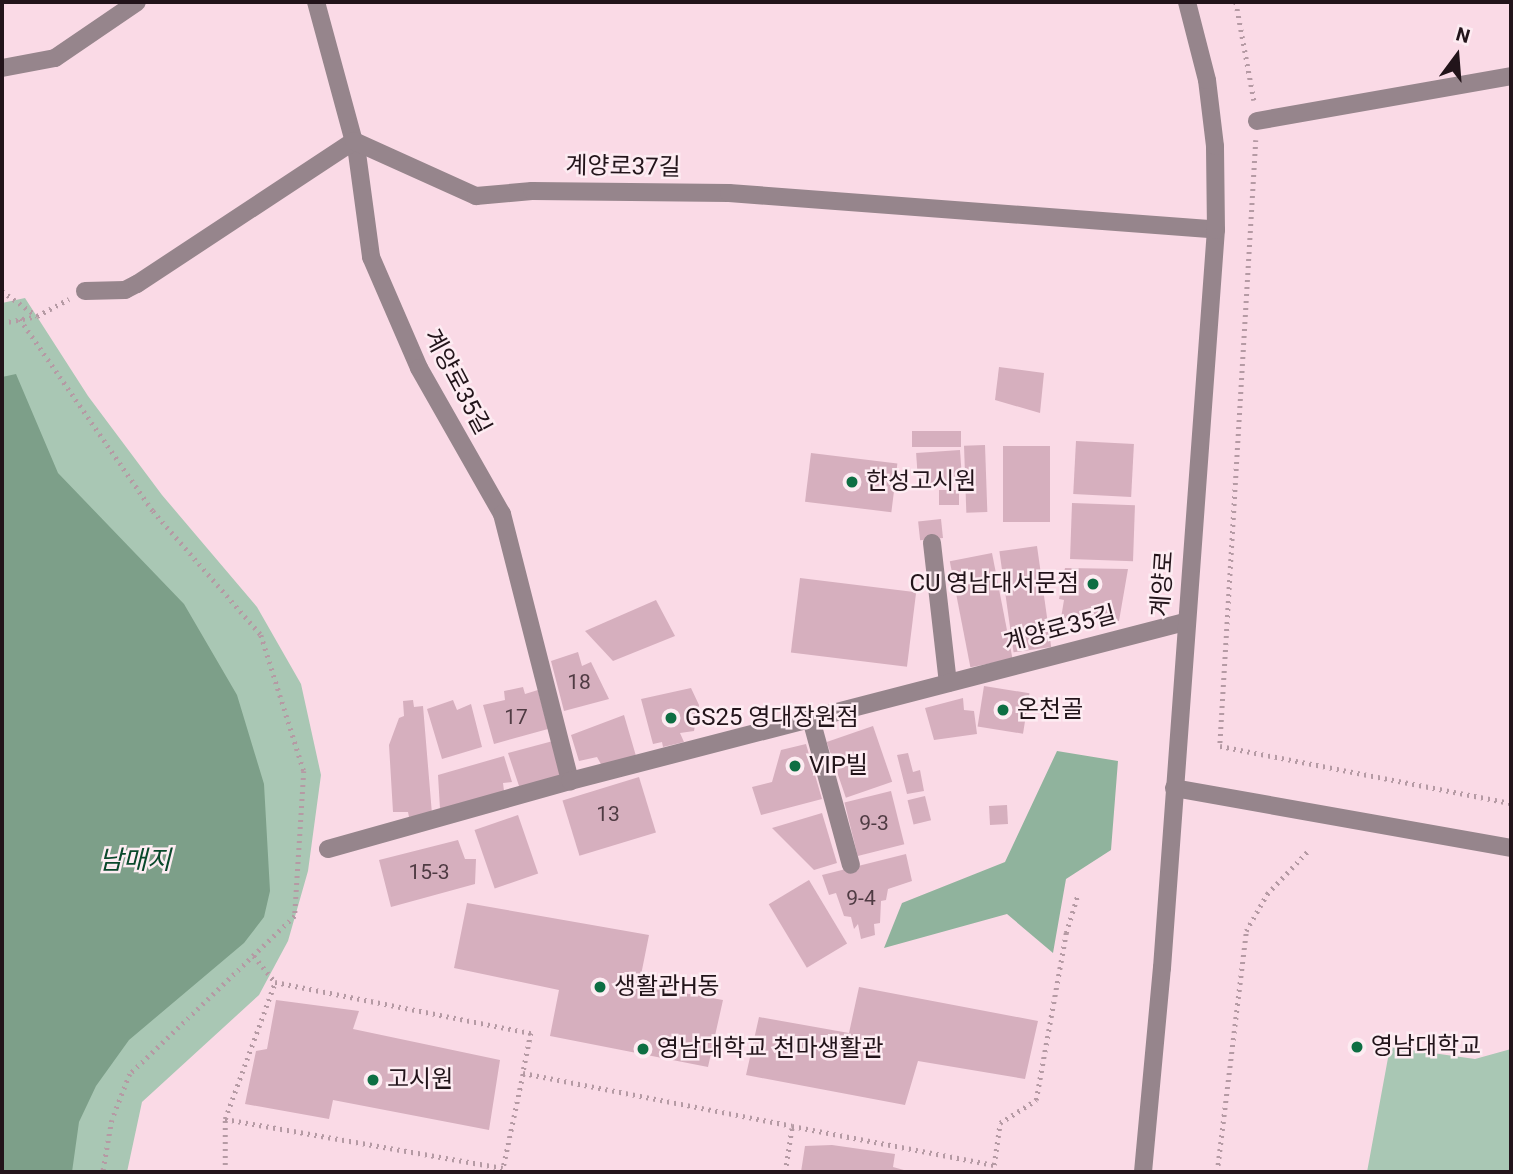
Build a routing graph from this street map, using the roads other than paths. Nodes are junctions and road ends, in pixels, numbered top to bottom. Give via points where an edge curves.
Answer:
1 (137, 2) edge
2 (316, 2) edge
3 (1187, 2) edge
4 (2, 68) edge
5 (1511, 76) edge
6 (1257, 121) road end
7 (354, 141) junction
8 (1216, 230) junction
9 (85, 291) road end
10 (932, 543) dead end
11 (1185, 622) junction
12 (948, 683) junction
13 (811, 719) junction
14 (570, 781) junction
15 (1174, 788) junction
16 (1511, 848) edge
17 (328, 849) dead end
18 (851, 865) dead end
19 (1143, 1172) edge

1 - 4 street via 55,58
2 - 7 street, 계양로35길
3 - 8 street, 계양로 via 1208,80
5 - 6 street
7 - 8 street, 계양로37길 via 475,196 532,191 729,193
7 - 9 street via 137,284 125,290
7 - 14 street, 계양로35길 via 371,257 419,368 502,514
8 - 11 street, 계양로
10 - 12 street
11 - 12 street, 계양로35길
11 - 15 street, 계양로
12 - 13 street, 계양로35길
13 - 14 street, 계양로35길
13 - 18 street
14 - 17 street, 계양로35길
15 - 16 street
15 - 19 street, 계양로

